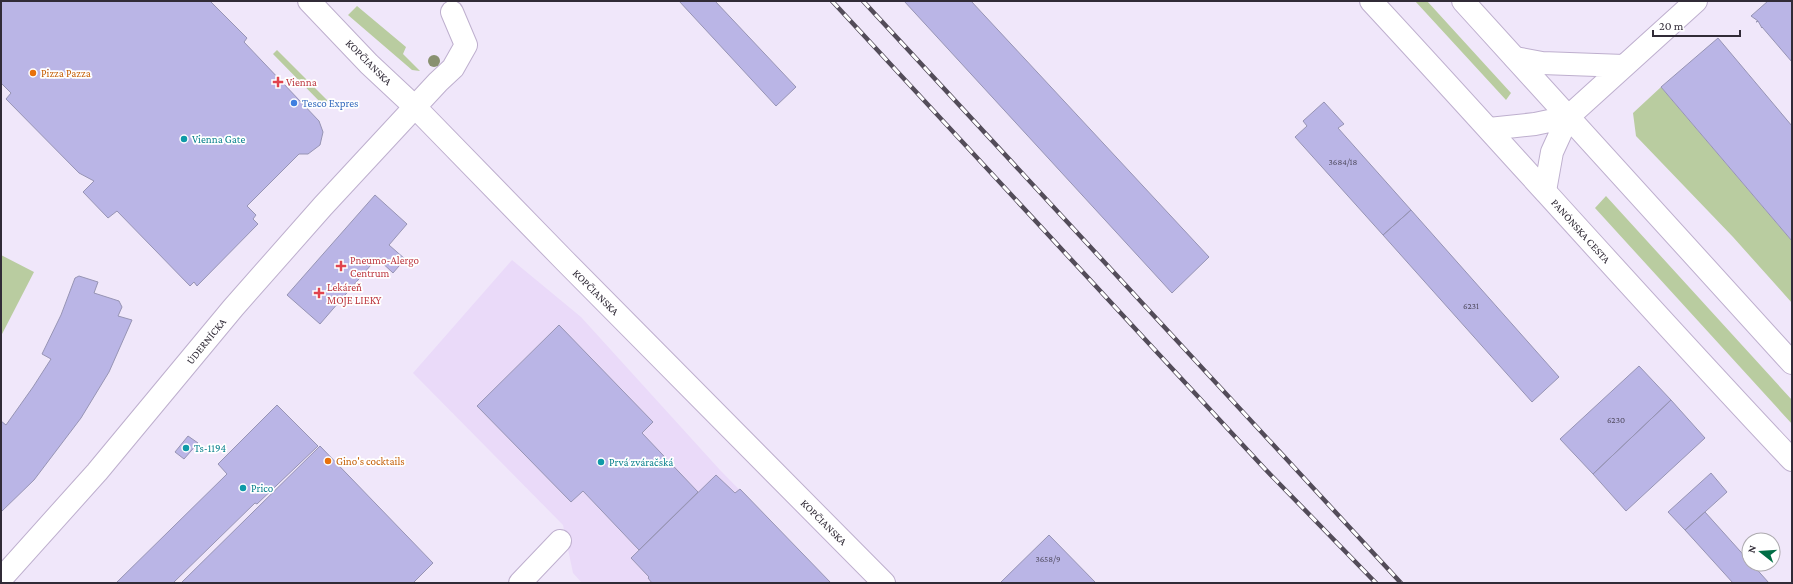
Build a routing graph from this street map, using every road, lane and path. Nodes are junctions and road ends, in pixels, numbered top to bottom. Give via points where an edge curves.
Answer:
1 (309, 1) edge
2 (1371, 1) edge
3 (1463, 1) edge
4 (1696, 1) edge
5 (452, 12) dead end
6 (1515, 58) junction
7 (1624, 66) junction
8 (415, 107) junction
9 (1568, 117) junction
10 (1489, 129) junction
11 (1545, 191) junction
12 (1792, 363) edge
13 (1792, 460) edge
14 (560, 541) dead end
15 (1, 579) edge
16 (520, 583) edge
17 (884, 583) edge

1 - 8 street, KOPČIANSKA via 369,64
2 - 10 street, PANÓNSKA CESTA
3 - 6 street
4 - 7 street
5 - 8 street, ÚDERNÍCKA via 466,45 453,68
6 - 7 street via 1542,63
6 - 9 street
7 - 9 street
8 - 15 street, ÚDERNÍCKA via 263,274 97,472
8 - 17 street, KOPČIANSKA
9 - 10 street
9 - 11 street via 1552,152
9 - 12 street
10 - 11 street, PANÓNSKA CESTA
11 - 13 street, PANÓNSKA CESTA via 1680,341
14 - 16 street

